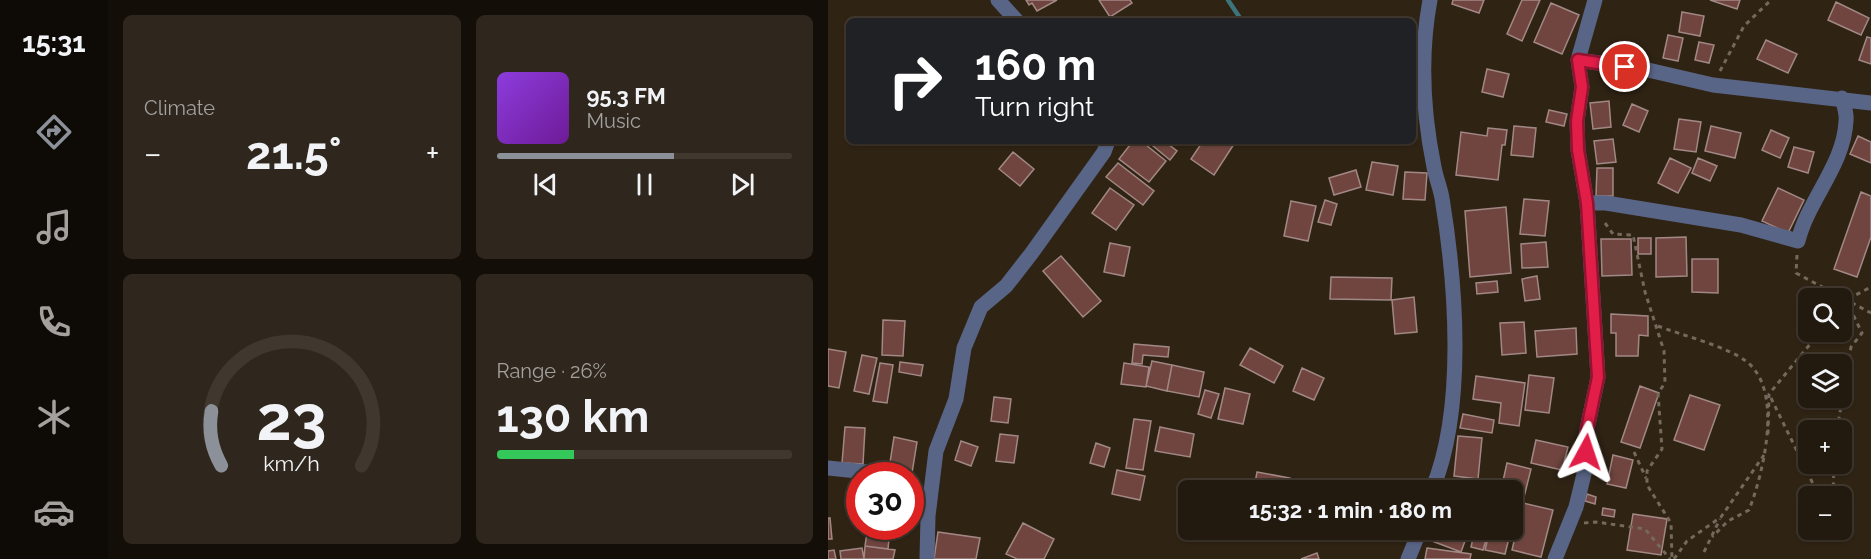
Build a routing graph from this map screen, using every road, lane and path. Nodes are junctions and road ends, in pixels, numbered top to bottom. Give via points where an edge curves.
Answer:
1 (998, 0) edge
2 (1430, 0) edge
3 (1595, 0) edge
4 (1771, 0) edge
5 (1014, 18) edge
6 (1578, 60) junction
7 (1713, 85) junction
8 (1842, 98) junction
9 (1871, 103) edge
10 (1107, 144) edge
11 (1587, 203) junction
12 (1606, 203) junction
13 (1798, 242) junction
14 (1871, 287) edge
15 (1824, 288) edge
16 (1852, 297) edge
17 (1852, 303) edge
18 (1852, 312) edge
19 (1871, 313) edge
20 (1658, 327) junction
21 (1812, 342) edge
22 (1769, 394) junction
23 (1839, 420) edge
24 (1767, 451) junction
25 (1634, 452) dead end
26 (828, 468) edge
27 (846, 470) edge
28 (924, 477) edge
29 (932, 478) junction
30 (1435, 480) edge
31 (1647, 486) junction
32 (1814, 486) edge
33 (1721, 517) junction
34 (1589, 522) dead end
35 (1712, 537) junction
36 (1416, 540) edge
37 (1704, 552) dead end
38 (927, 559) edge
39 (1408, 559) edge
40 (1555, 559) edge
41 (1672, 559) edge

1 - 5 street
2 - 30 street via 1424,94 1450,253 1454,369 1447,433
3 - 6 street
4 - 7 path via 1744,26
6 - 7 street
6 - 11 street via 1582,87 1578,150
7 - 8 street
8 - 9 street
8 - 13 street via 1846,120 1839,155 1803,221
10 - 29 street via 1031,254 1005,286 981,307 964,348 956,399 936,451
11 - 12 street
11 - 40 street via 1598,377 1587,429 1584,474 1576,507
12 - 13 street via 1741,225
12 - 20 path via 1601,219 1613,234 1633,235 1645,292
13 - 15 path via 1796,273
14 - 16 path
17 - 19 path
18 - 23 path via 1862,333 1851,347
20 - 24 path via 1747,361 1765,396
20 - 31 path via 1664,351 1665,383 1658,393 1662,449 1647,471
21 - 22 path
22 - 24 path
22 - 32 path
24 - 33 path
24 - 35 path via 1749,510 1728,521
25 - 31 path
26 - 27 street
28 - 29 street
29 - 38 street
31 - 41 path via 1671,523
33 - 35 path
33 - 41 path via 1687,541
34 - 41 path via 1645,529
35 - 37 path
36 - 39 street

